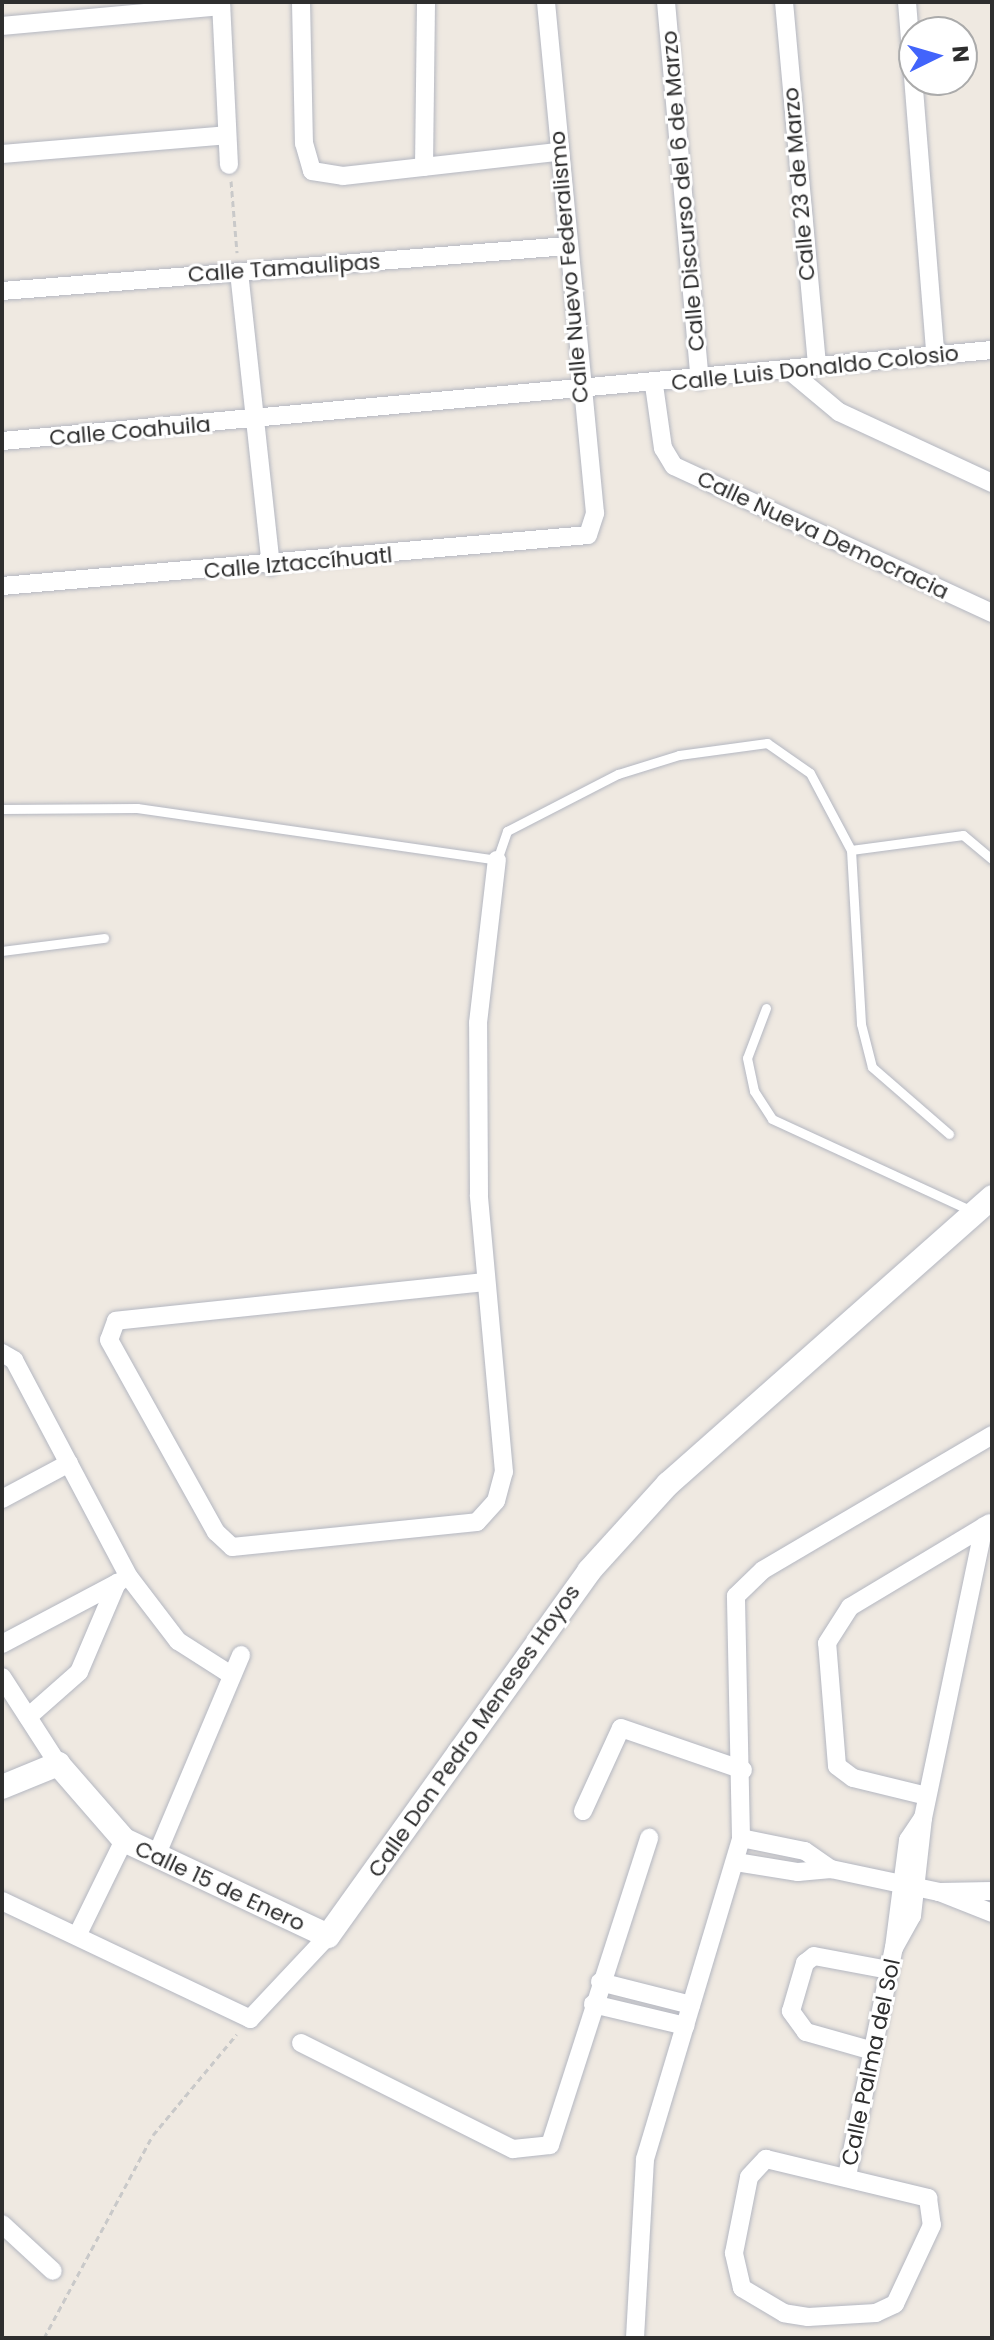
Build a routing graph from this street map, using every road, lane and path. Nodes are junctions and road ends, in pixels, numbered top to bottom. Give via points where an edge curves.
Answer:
1 (301, 2) edge
2 (426, 2) edge
3 (546, 2) edge
4 (666, 2) edge
5 (784, 2) edge
6 (907, 2) edge
7 (221, 4) edge
8 (2, 26) edge
9 (226, 135) junction
10 (558, 152) junction
11 (2, 154) edge
12 (229, 165) joint
13 (424, 167) junction
14 (567, 246) junction
15 (239, 272) junction
16 (2, 291) edge
17 (992, 350) edge
18 (935, 353) junction
19 (817, 365) junction
20 (790, 371) junction
21 (700, 380) junction
22 (654, 385) junction
23 (581, 391) junction
24 (259, 420) junction
25 (2, 441) edge
26 (663, 448) joint
27 (992, 483) edge
28 (591, 531) joint
29 (271, 566) junction
30 (2, 586) edge
31 (992, 613) edge
32 (2, 809) edge
33 (851, 850) junction
34 (992, 859) edge
35 (497, 860) junction
36 (104, 938) dead end
37 (2, 951) edge
38 (766, 1008) dead end
39 (949, 1134) dead end
40 (982, 1204) edge
41 (485, 1282) junction
42 (2, 1353) edge
43 (992, 1435) edge
44 (69, 1463) junction
45 (2, 1499) edge
46 (988, 1524) edge
47 (123, 1580) junction
48 (2, 1644) edge
49 (241, 1655) dead end
50 (228, 1673) junction
51 (2, 1677) edge
52 (28, 1717) junction
53 (58, 1764) junction
54 (743, 1770) junction
55 (2, 1787) edge
56 (927, 1796) junction
57 (583, 1811) dead end
58 (649, 1838) dead end
59 (741, 1838) junction
60 (124, 1840) junction
61 (157, 1854) junction
62 (736, 1862) junction
63 (831, 1869) junction
64 (908, 1885) junction
65 (992, 1891) edge
66 (939, 1892) junction
67 (2, 1901) edge
68 (992, 1913) edge
69 (77, 1936) junction
70 (328, 1936) junction
71 (889, 1970) junction
72 (600, 1982) junction
73 (593, 2004) junction
74 (691, 2005) junction
75 (250, 2019) junction
76 (685, 2026) junction
77 (301, 2043) dead end
78 (873, 2051) junction
79 (847, 2176) junction
80 (2, 2224) edge
81 (53, 2271) dead end
82 (44, 2338) edge
83 (635, 2338) edge

1 - 13 street via 304,143 312,171 343,176
2 - 13 street
3 - 10 street, Calle Nuevo Federalismo
4 - 21 street, Calle Discurso del 6 de Marzo
5 - 19 street, Calle 23 de Marzo
6 - 18 street
7 - 8 street
7 - 9 street
9 - 11 street
9 - 12 street
10 - 13 street
10 - 14 street, Calle Nuevo Federalismo
12 - 15 path
14 - 15 street, Calle Tamaulipas
14 - 23 street, Calle Nuevo Federalismo
15 - 16 street, Calle Tamaulipas
15 - 24 street
17 - 18 street, Calle Luis Donaldo Colosio
18 - 19 street, Calle Luis Donaldo Colosio
19 - 20 street, Calle Luis Donaldo Colosio
20 - 21 street, Calle Luis Donaldo Colosio
20 - 27 street via 839,412
21 - 22 street, Calle Luis Donaldo Colosio
22 - 23 street, Calle Coahuila
22 - 26 street, Calle Luis Donaldo Colosio
23 - 24 street, Calle Coahuila
23 - 28 street, Calle Nuevo Federalismo
24 - 25 street, Calle Coahuila
24 - 29 street
26 - 31 street, Calle Nueva Democracia via 686,472
28 - 29 street, Calle Iztaccíhuatl via 570,540
29 - 30 street, Calle Iztaccíhuatl
32 - 35 lane via 137,808
33 - 34 lane via 963,835
33 - 35 lane via 810,773 767,743 679,755 618,774 507,831
33 - 39 lane via 861,1024 872,1067
35 - 41 street via 478,1023
36 - 37 lane
38 - 40 lane via 747,1058 754,1091 772,1119
40 - 70 street, Calle Don Pedro Meneses Hoyos via 668,1484 589,1571
41 - 41 street via 116,1321 109,1340 216,1532 232,1547 477,1522 496,1501 504,1472
42 - 44 street via 14,1360
43 - 54 street via 743,1586 732,1624
44 - 45 street
44 - 47 street
46 - 56 street, Calle Palma del Sol
46 - 56 street via 850,1607 827,1643 834,1756 853,1778
47 - 48 street
47 - 50 street via 178,1641
47 - 52 street via 79,1672
49 - 50 street
50 - 61 street
51 - 52 street, Calle 15 de Enero
52 - 53 street, Calle 15 de Enero
53 - 55 street
53 - 60 street, Calle 15 de Enero
54 - 57 street via 621,1728
54 - 59 street
56 - 64 street, Calle Palma del Sol
58 - 72 street
59 - 62 street
59 - 63 street via 805,1851
60 - 61 street, Calle 15 de Enero
60 - 69 street
61 - 70 street, Calle 15 de Enero
62 - 63 street via 798,1872
62 - 74 street
63 - 64 street
64 - 66 street
64 - 71 street, Calle Palma del Sol
65 - 66 street
66 - 68 street
67 - 69 street
69 - 75 street
70 - 75 street, Calle Don Pedro Meneses Hoyos
71 - 78 street, Calle Palma del Sol
71 - 78 street via 814,1956 805,1963 791,2011 806,2032
72 - 73 street
72 - 74 street
73 - 76 street
73 - 77 street via 560,2130 550,2145 530,2152
74 - 76 street
75 - 82 path via 153,2135
76 - 83 street via 645,2159
78 - 79 street, Calle Palma del Sol
79 - 79 street via 766,2159 749,2177 735,2278 784,2313 841,2317 895,2304 932,2225 932,2205 921,2194
80 - 81 street

